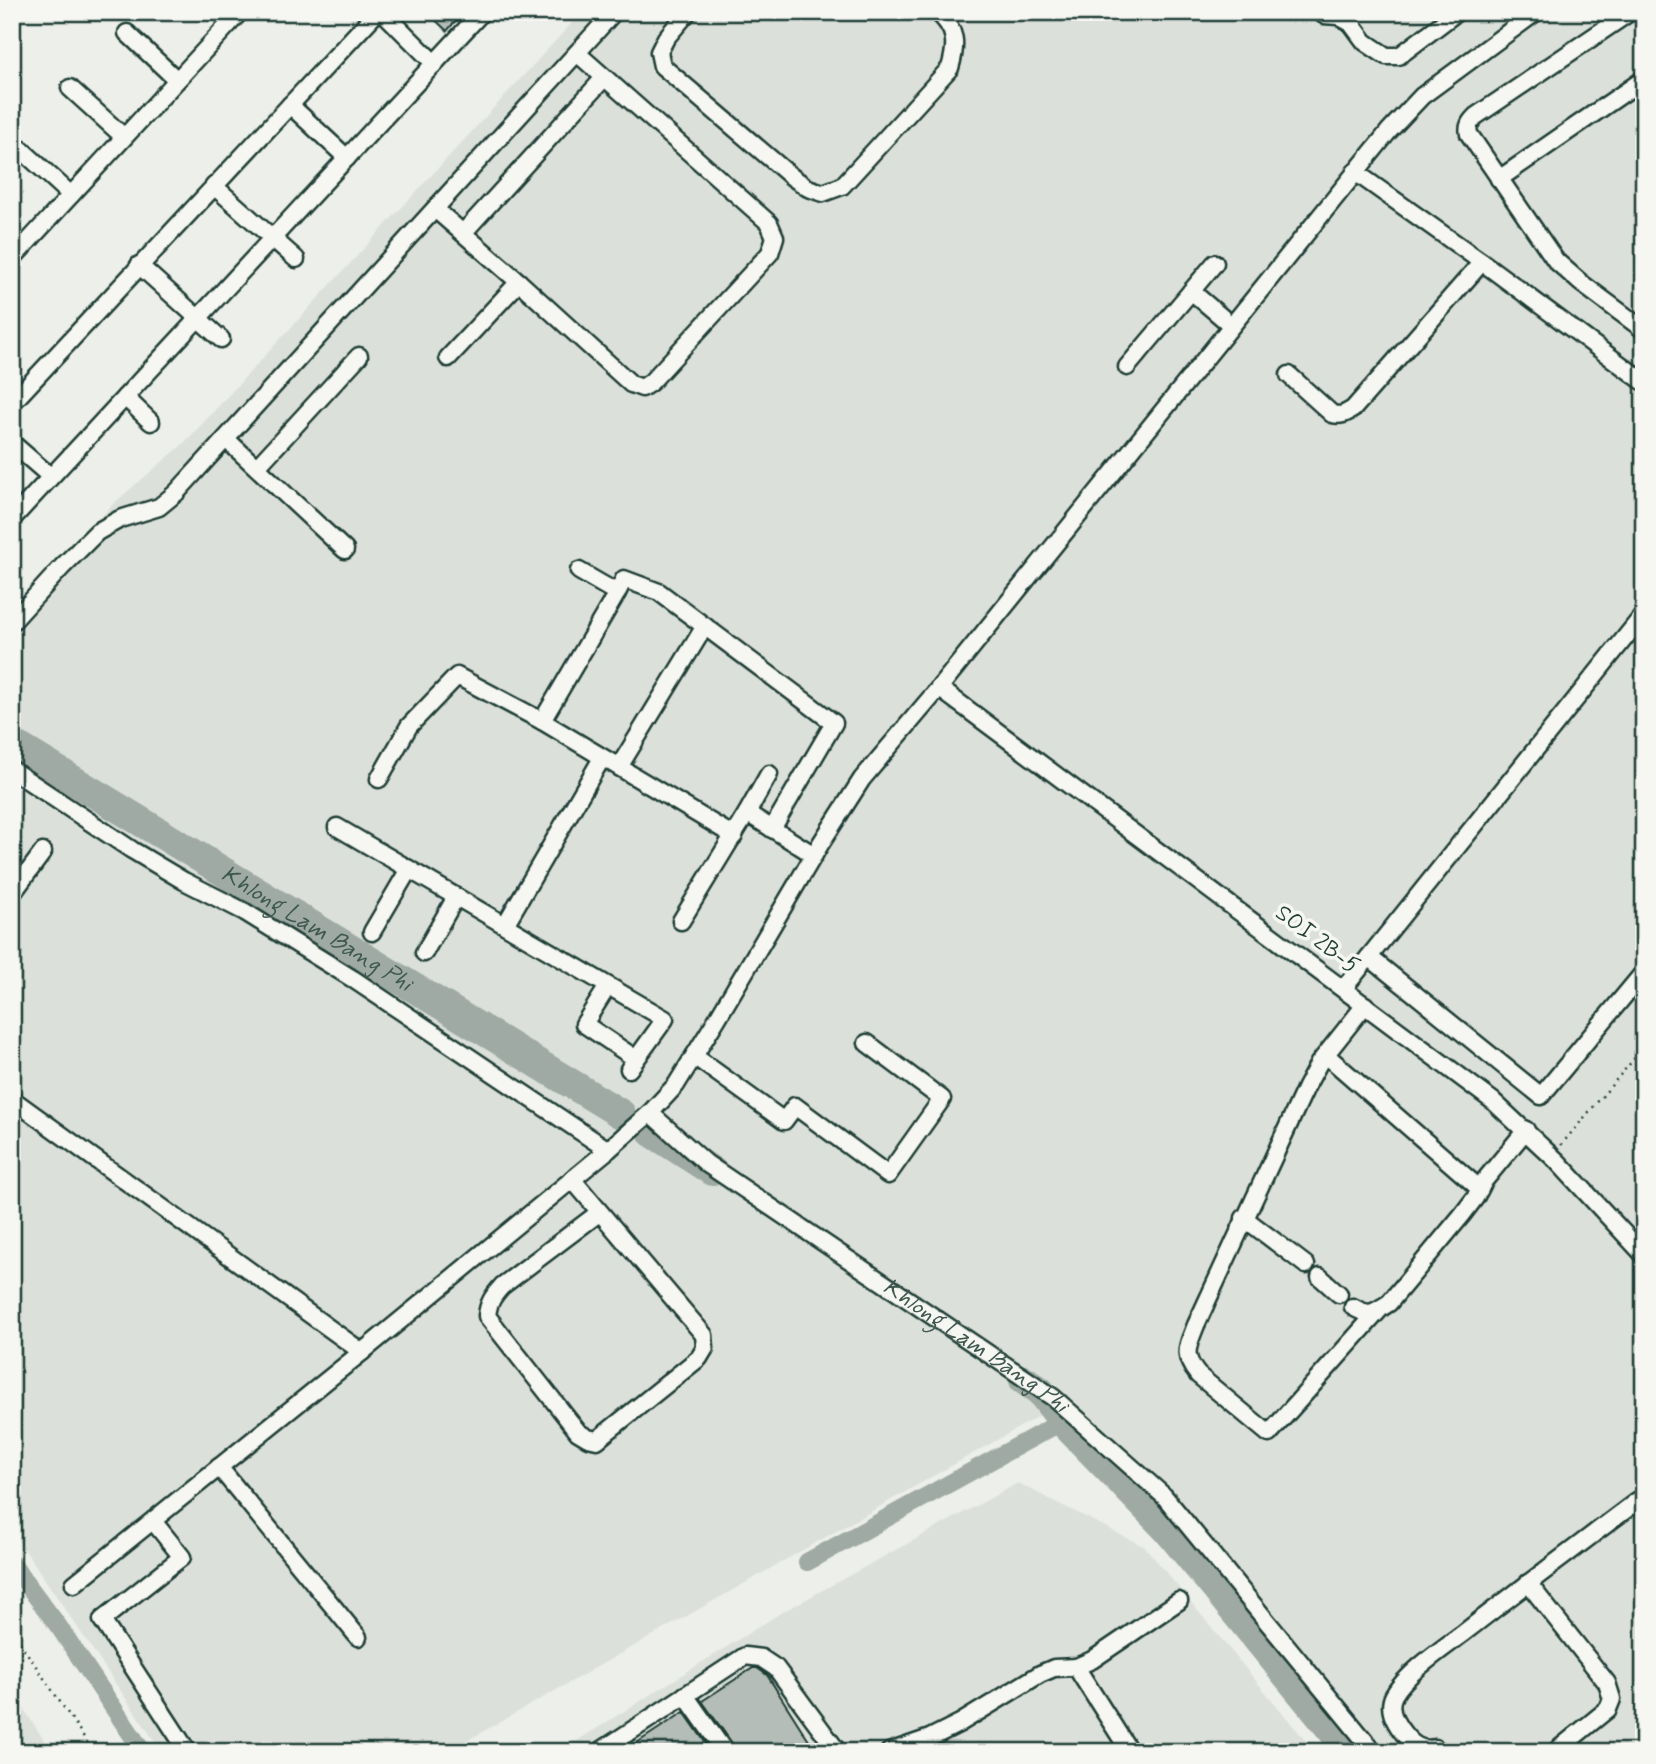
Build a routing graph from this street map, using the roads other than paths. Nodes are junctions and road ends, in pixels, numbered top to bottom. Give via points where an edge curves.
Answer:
1 (377, 12) edge
2 (383, 12) edge
3 (482, 12) edge
4 (614, 12) edge
5 (688, 12) edge
6 (937, 12) edge
7 (1320, 12) edge
8 (1457, 12) edge
9 (1536, 12) edge
10 (1630, 12) edge
11 (233, 15) edge
12 (127, 33) dead end
13 (577, 53) junction
14 (435, 64) junction
15 (604, 78) junction
16 (1644, 79) edge
17 (177, 80) junction
18 (70, 88) dead end
19 (290, 105) junction
20 (124, 137) junction
21 (12, 141) edge
22 (347, 158) junction
23 (1355, 172) junction
24 (1499, 179) junction
25 (214, 186) junction
26 (71, 195) junction
27 (435, 209) junction
28 (463, 233) junction
29 (272, 237) junction
30 (14, 254) edge
31 (296, 259) dead end
32 (1482, 262) junction
33 (1215, 263) dead end
34 (139, 265) junction
35 (519, 282) junction
36 (1191, 290) junction
37 (197, 318) junction
38 (1231, 325) junction
39 (1644, 330) edge
40 (221, 339) dead end
41 (359, 356) dead end
42 (448, 358) dead end
43 (1127, 367) dead end
44 (1289, 375) dead end
45 (1644, 383) edge
46 (125, 397) junction
47 (12, 403) edge
48 (151, 422) dead end
49 (226, 439) junction
50 (12, 443) edge
51 (257, 467) junction
52 (50, 476) junction
53 (12, 519) edge
54 (345, 550) dead end
55 (579, 571) dead end
56 (617, 593) junction
57 (1644, 614) edge
58 (12, 622) edge
59 (705, 626) junction
60 (939, 688) junction
61 (542, 722) junction
62 (603, 758) junction
63 (619, 767) junction
64 (12, 770) edge
65 (769, 774) dead end
66 (379, 779) dead end
67 (747, 814) junction
68 (337, 827) dead end
69 (772, 829) junction
70 (734, 836) junction
71 (43, 852) dead end
72 (814, 855) junction
73 (409, 869) junction
74 (12, 894) edge
75 (456, 897) junction
76 (681, 921) dead end
77 (505, 925) junction
78 (372, 932) dead end
79 (424, 953) dead end
80 (1369, 957) junction
81 (1644, 972) edge
82 (608, 986) junction
83 (1344, 988) junction
84 (1365, 1004) junction
85 (867, 1043) dead end
86 (1326, 1055) junction
87 (694, 1056) junction
88 (12, 1100) edge
89 (650, 1113) junction
90 (1525, 1130) junction
91 (608, 1150) junction
92 (572, 1180) junction
93 (1480, 1189) junction
94 (600, 1212) junction
95 (1244, 1218) junction
96 (1644, 1255) edge
97 (1306, 1265) dead end
98 (1320, 1277) dead end
99 (1339, 1294) dead end
100 (1353, 1307) dead end
101 (1381, 1308) junction
102 (362, 1352) junction
103 (219, 1467) junction
104 (1644, 1496) edge
105 (153, 1521) junction
106 (1528, 1583) junction
107 (74, 1584) dead end
108 (1179, 1601) dead end
109 (358, 1637) dead end
110 (1076, 1667) junction
111 (685, 1695) junction
112 (718, 1749) edge
113 (895, 1751) edge
114 (188, 1752) edge
115 (599, 1752) edge
116 (838, 1752) edge
117 (1130, 1752) edge
118 (1374, 1752) edge
119 (1440, 1752) edge
120 (1555, 1752) edge

1 - 19 street
2 - 14 street
3 - 14 street
4 - 13 street
5 - 6 street via 659,52 662,66 792,177 823,193 842,186 950,68 955,37
7 - 8 street via 1352,23 1365,42 1386,55 1399,56
9 - 23 street via 1422,96
10 - 24 street via 1471,121 1469,134
11 - 17 street
12 - 17 street
13 - 15 street
13 - 27 street
14 - 22 street
15 - 28 street
15 - 35 street via 769,223 775,237 771,253 642,388 631,384
16 - 24 street
17 - 20 street
18 - 20 street
19 - 22 street
19 - 25 street
20 - 26 street
21 - 26 street
22 - 29 street
23 - 32 street
23 - 38 street
24 - 39 street via 1556,261
25 - 29 street
25 - 34 street
26 - 30 street
27 - 28 street
27 - 49 street
28 - 35 street
29 - 31 street
29 - 37 street
32 - 44 street via 1345,414 1332,414
32 - 45 street
33 - 36 street
34 - 37 street
34 - 47 street
35 - 42 street
36 - 38 street
36 - 43 street
37 - 40 street
37 - 46 street
38 - 60 street
41 - 51 street
46 - 48 street
46 - 52 street
49 - 51 street
49 - 58 street via 159,507 97,532
50 - 52 street
51 - 54 street
52 - 53 street
55 - 56 street
56 - 59 street via 624,579 659,592
56 - 61 street
57 - 80 street
59 - 63 street
59 - 69 street via 834,723
60 - 72 street via 862,779
60 - 83 street, SOI 2B-5
61 - 62 street
61 - 66 street via 457,676 409,726
62 - 63 street
62 - 77 street
63 - 70 street
64 - 91 street via 132,850 353,979
65 - 67 street
67 - 69 street
67 - 70 street
68 - 73 street
69 - 72 street
70 - 76 street
71 - 74 street
72 - 87 street
73 - 75 street
73 - 78 street
75 - 77 street
75 - 79 street
77 - 82 street
80 - 81 street via 1541,1096
80 - 83 street
82 - 82 street via 665,1019 633,1064 584,1024
83 - 84 street, SOI 2B-5
84 - 86 street
84 - 90 street, SOI 2B-5
85 - 87 street via 942,1099 888,1175 795,1106 784,1121
86 - 93 street
86 - 95 street via 1312,1075
87 - 89 street
88 - 102 street
89 - 91 street
89 - 118 street via 707,1164 1054,1398 1164,1496
90 - 93 street
90 - 96 street, SOI 2B-5
91 - 92 street
92 - 94 street
92 - 102 street
93 - 101 street
94 - 94 street via 502,1286 488,1305 487,1317 578,1432 597,1440 699,1358 705,1348 704,1335
95 - 97 street
95 - 101 street via 1187,1348 1189,1364 1198,1376 1269,1434
98 - 99 street
100 - 101 street via 1364,1314
102 - 103 street
103 - 105 street
103 - 109 street
104 - 106 street
105 - 107 street
105 - 114 street via 182,1557 102,1620
106 - 119 street via 1421,1666 1393,1697 1391,1712 1412,1744
106 - 120 street via 1607,1683 1612,1699 1608,1709
108 - 110 street
110 - 113 street via 1040,1674 960,1723
110 - 117 street
111 - 112 street
111 - 115 street
111 - 116 street via 745,1656 761,1658 776,1668

